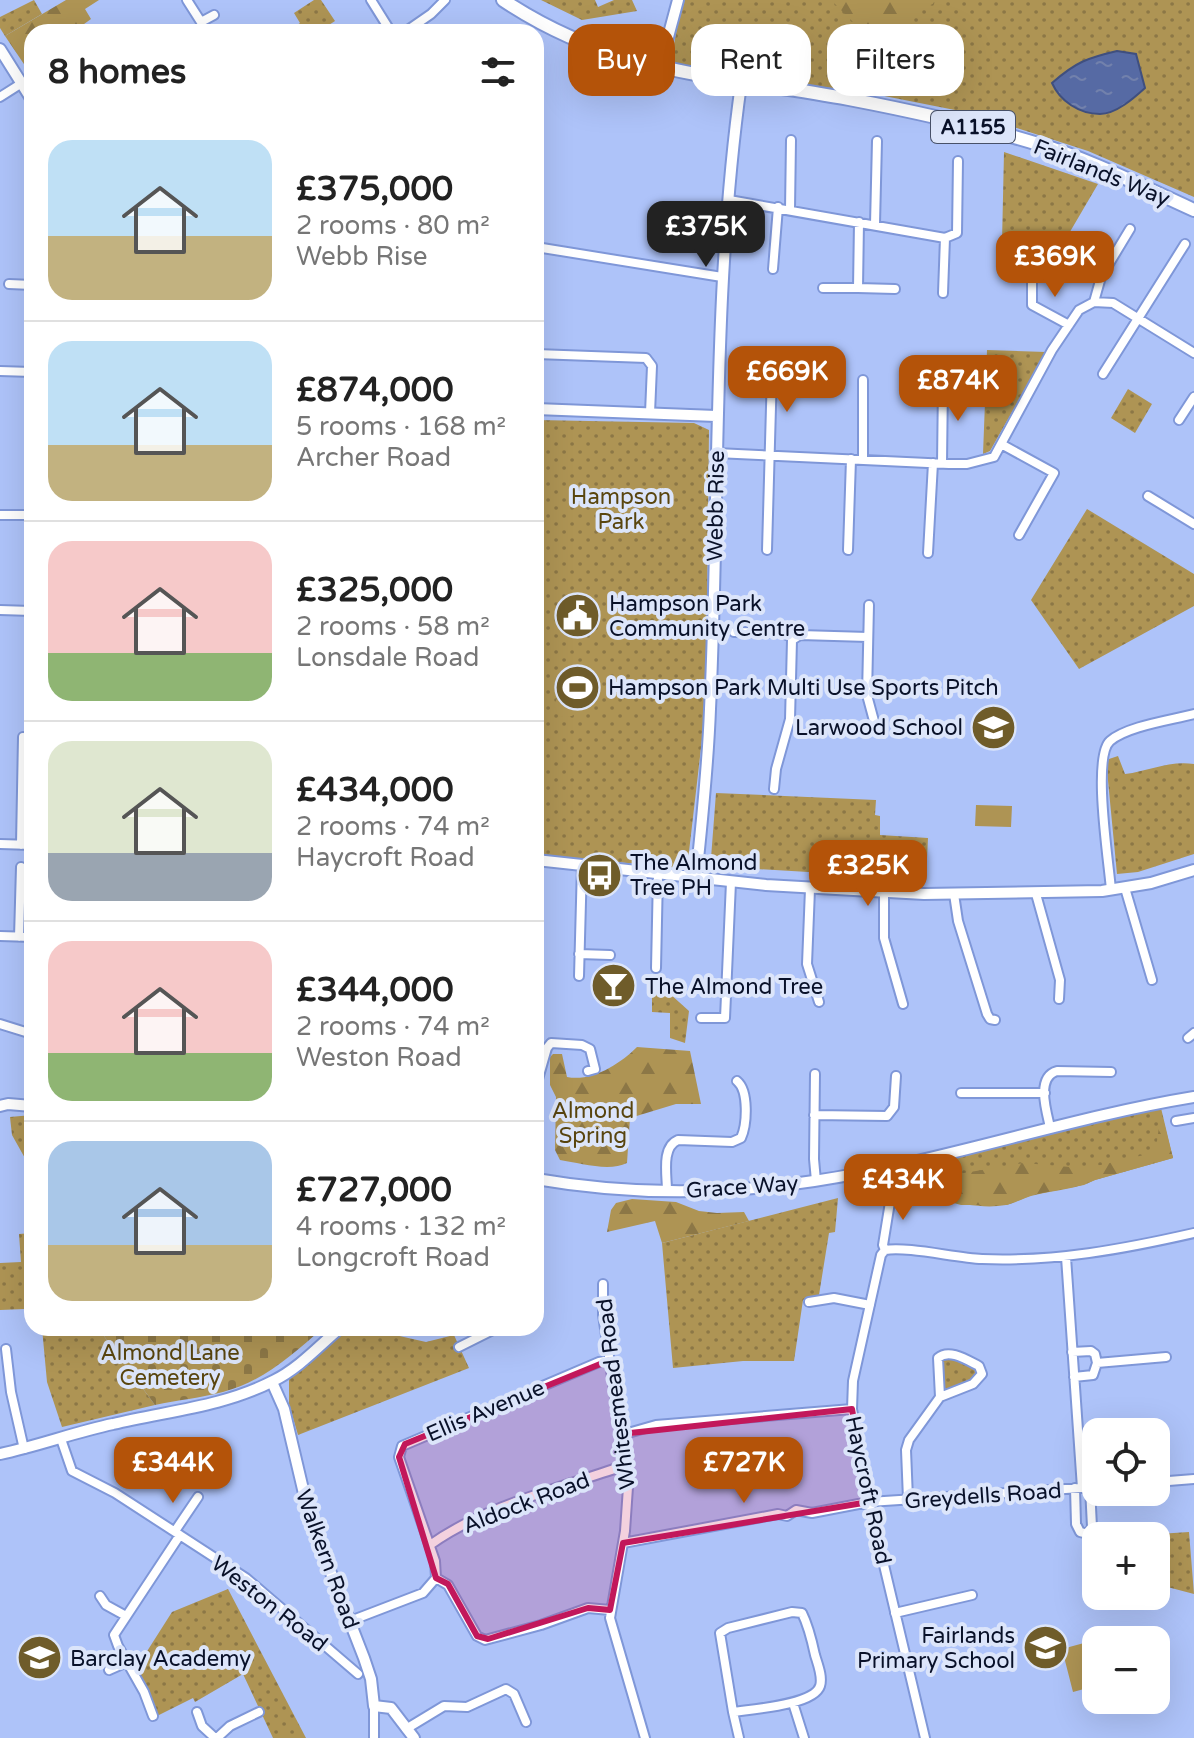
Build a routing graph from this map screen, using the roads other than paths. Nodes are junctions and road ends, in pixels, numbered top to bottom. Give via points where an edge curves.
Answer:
1 (187, 0) edge
2 (371, 0) edge
3 (678, 0) edge
4 (505, 2) edge
5 (442, 4) edge
6 (214, 15) dead end
7 (386, 24) edge
8 (416, 24) edge
9 (672, 24) edge
10 (568, 36) edge
11 (0, 49) edge
12 (22, 83) junction
13 (24, 86) edge
14 (811, 94) edge
15 (740, 96) edge
16 (0, 97) edge
17 (791, 140) dead end
18 (877, 141) dead end
19 (958, 161) dead end
20 (729, 200) junction
21 (778, 207) junction
22 (790, 209) junction
23 (1194, 210) edge
24 (859, 222) junction
25 (875, 224) junction
26 (1130, 229) dead end
27 (945, 238) junction
28 (1185, 244) dead end
29 (544, 248) edge
30 (773, 269) dead end
31 (722, 277) junction
32 (1032, 278) dead end
33 (9, 284) dead end
34 (24, 285) edge
35 (823, 288) dead end
36 (858, 288) junction
37 (895, 289) dead end
38 (943, 293) dead end
39 (1094, 302) junction
40 (1138, 319) junction
41 (1069, 325) junction
42 (1194, 353) edge
43 (544, 354) edge
44 (0, 371) edge
45 (772, 371) dead end
46 (24, 372) edge
47 (1103, 374) dead end
48 (863, 380) dead end
49 (943, 383) dead end
50 (1194, 397) edge
51 (544, 409) edge
52 (650, 413) junction
53 (716, 416) junction
54 (1179, 420) dead end
55 (1001, 444) junction
56 (716, 453) junction
57 (769, 456) junction
58 (851, 459) junction
59 (863, 460) junction
60 (937, 463) junction
61 (1148, 496) dead end
62 (0, 515) edge
63 (24, 515) edge
64 (1194, 524) edge
65 (1019, 535) dead end
66 (767, 550) dead end
67 (848, 550) dead end
68 (928, 553) dead end
69 (869, 605) dead end
70 (0, 610) edge
71 (24, 611) edge
72 (734, 632) dead end
73 (868, 637) junction
74 (794, 638) junction
75 (1194, 714) edge
76 (874, 721) dead end
77 (23, 737) dead end
78 (774, 789) dead end
79 (0, 844) edge
80 (21, 845) joint
81 (544, 861) edge
82 (582, 864) junction
83 (21, 867) dead end
84 (1194, 870) edge
85 (658, 874) junction
86 (696, 878) junction
87 (731, 882) junction
88 (1125, 888) junction
89 (810, 889) junction
90 (1111, 890) junction
91 (884, 892) junction
92 (954, 894) junction
93 (1036, 894) junction
94 (0, 936) edge
95 (19, 937) junction
96 (24, 937) edge
97 (579, 954) junction
98 (610, 955) dead end
99 (656, 968) dead end
100 (579, 976) dead end
101 (1152, 980) dead end
102 (1059, 999) dead end
103 (819, 1002) dead end
104 (903, 1004) dead end
105 (701, 1018) dead end
106 (995, 1020) dead end
107 (0, 1024) edge
108 (24, 1032) edge
109 (544, 1058) edge
110 (595, 1069) dead end
111 (1111, 1072) dead end
112 (815, 1074) dead end
113 (896, 1076) dead end
114 (737, 1081) dead end
115 (961, 1093) dead end
116 (1045, 1093) junction
117 (1194, 1097) edge
118 (3, 1104) edge
119 (24, 1105) edge
120 (814, 1115) junction
121 (1194, 1118) edge
122 (1176, 1121) dead end
123 (1050, 1127) junction
124 (544, 1180) edge
125 (816, 1181) junction
126 (667, 1191) junction
127 (891, 1196) dead end
128 (1194, 1233) edge
129 (885, 1250) junction
130 (1066, 1257) junction
131 (603, 1284) dead end
132 (809, 1302) dead end
133 (870, 1305) junction
134 (330, 1336) edge
135 (481, 1336) edge
136 (459, 1347) dead end
137 (6, 1349) dead end
138 (1072, 1352) junction
139 (1166, 1357) dead end
140 (610, 1360) junction
141 (1097, 1363) junction
142 (1074, 1377) junction
143 (272, 1382) junction
144 (940, 1397) junction
145 (852, 1409) junction
146 (621, 1435) junction
147 (61, 1439) junction
148 (24, 1449) junction
149 (1082, 1451) edge
150 (0, 1454) edge
151 (626, 1465) junction
152 (1194, 1479) edge
153 (1170, 1481) edge
154 (1082, 1488) edge
155 (1086, 1488) edge
156 (198, 1497) dead end
157 (908, 1499) junction
158 (869, 1502) junction
159 (178, 1533) junction
160 (623, 1543) junction
161 (430, 1545) junction
162 (436, 1578) junction
163 (972, 1595) dead end
164 (100, 1596) dead end
165 (610, 1610) junction
166 (895, 1613) junction
167 (126, 1616) junction
168 (350, 1621) junction
169 (127, 1662) junction
170 (109, 1670) dead end
171 (358, 1674) dead end
172 (793, 1703) junction
173 (374, 1706) junction
174 (197, 1712) dead end
175 (259, 1712) dead end
176 (733, 1712) junction
177 (153, 1716) dead end
178 (526, 1722) dead end
179 (410, 1734) edge
180 (216, 1738) edge
181 (374, 1738) edge
182 (645, 1738) edge
183 (739, 1738) edge
184 (804, 1738) edge
185 (925, 1738) edge

1 - 6 street via 201,22
2 - 7 street
3 - 9 street
4 - 10 main road, Fairlands Way / A1155
5 - 8 street
11 - 12 street
12 - 13 street
12 - 16 street
14 - 23 main road, Fairlands Way / A1155 via 1039,144
15 - 20 street, Webb Rise
17 - 22 street
18 - 25 street
19 - 27 street via 957,233
20 - 21 street
20 - 31 street, Webb Rise
21 - 22 street
21 - 30 street
22 - 24 street
24 - 25 street
24 - 36 street
25 - 27 street
26 - 39 street via 1101,277
27 - 38 street
28 - 40 street
29 - 31 street
31 - 53 street, Webb Rise
32 - 41 street via 1032,305
33 - 34 street
35 - 36 street
36 - 37 street
39 - 40 street via 1113,303
39 - 41 street via 1079,310
40 - 42 street
40 - 47 street
41 - 55 street
43 - 52 street via 646,358 652,366
44 - 46 street
45 - 57 street
48 - 59 street
49 - 60 street
50 - 54 street
51 - 52 street
52 - 53 street
53 - 56 street, Webb Rise
55 - 60 street via 994,457 967,464
55 - 65 street via 1054,473
56 - 57 street
56 - 86 street, Webb Rise via 711,707
57 - 58 street
57 - 66 street
58 - 59 street
58 - 67 street
59 - 60 street
60 - 68 street
61 - 64 street
62 - 63 street
69 - 73 street
70 - 71 street
72 - 74 street
73 - 74 street
73 - 76 street via 867,699
74 - 78 street via 790,719
75 - 90 street via 1130,731 1105,748 1103,802
77 - 80 street
79 - 80 street
81 - 82 street
82 - 85 street
82 - 97 street
83 - 95 street
84 - 88 street
85 - 86 street
85 - 99 street
86 - 87 street
87 - 89 street
87 - 105 street via 725,1018
88 - 90 street
88 - 101 street
89 - 91 street
89 - 103 street via 807,964
90 - 93 street
91 - 92 street
91 - 104 street via 884,938
92 - 93 street
92 - 106 street via 987,1014
93 - 102 street via 1060,980
94 - 95 street
95 - 96 street
97 - 98 street
97 - 100 street
107 - 108 street
109 - 110 street via 551,1043 582,1045 590,1049
111 - 116 street via 1055,1071 1046,1078
112 - 120 street, Grace Way
113 - 120 street via 894,1107 887,1116
114 - 126 street, Grace Way via 744,1092 741,1138 674,1140 667,1150
115 - 116 street
116 - 123 street
117 - 123 street, Grace Way
118 - 119 street
120 - 125 street, Grace Way
121 - 122 street
123 - 125 street, Grace Way
124 - 126 street, Grace Way
125 - 126 street, Grace Way
127 - 129 street, Haycroft Road
128 - 130 street
129 - 130 street via 981,1259
129 - 133 street, Haycroft Road
130 - 138 street
131 - 140 street, Whitesmead Road
132 - 133 street via 834,1298
133 - 145 street, Haycroft Road
134 - 143 street
135 - 136 street
137 - 148 street
138 - 141 street via 1091,1351
138 - 142 street
139 - 141 street
140 - 146 street, Whitesmead Road
140 - 161 street, Ellis Avenue via 402,1446 399,1457
141 - 142 street via 1093,1375
142 - 149 street
143 - 147 street via 223,1401
143 - 168 street, Walkern Road via 284,1409 310,1519
144 - 144 street via 940,1355 950,1353 979,1366 977,1382
144 - 157 street via 907,1445
145 - 146 street via 656,1425
145 - 158 street, Haycroft Road
146 - 151 street, Whitesmead Road
147 - 148 street
147 - 159 street, Weston Road via 72,1471
148 - 150 street
151 - 160 street, Whitesmead Road
151 - 161 street, Aldock Road via 558,1486 450,1531
152 - 153 street
154 - 157 street, Greydells Road
155 - 155 street via 1092,1527 1088,1534 1076,1524
156 - 159 street
157 - 158 street, Greydells Road
158 - 160 street, Greydells Road via 822,1512 796,1510 787,1516
158 - 166 street, Haycroft Road
159 - 167 street
159 - 171 street, Weston Road via 268,1595
160 - 165 street, Whitesmead Road
161 - 162 street, Ellis Avenue
162 - 165 street via 448,1585 477,1636 485,1640 588,1608
162 - 168 street via 423,1593
163 - 166 street
164 - 167 street
165 - 182 street, Whitesmead Road
166 - 185 street, Haycroft Road
167 - 169 street via 115,1641
168 - 173 street, Walkern Road via 371,1679
169 - 170 street
169 - 177 street
172 - 176 street
172 - 176 street via 812,1698 822,1681 807,1623 802,1613 792,1612 720,1633
172 - 184 street
173 - 179 street via 391,1708
173 - 181 street, Walkern Road
174 - 180 street via 202,1726
175 - 180 street
176 - 183 street
178 - 179 street via 514,1694 506,1689 467,1707 444,1706

